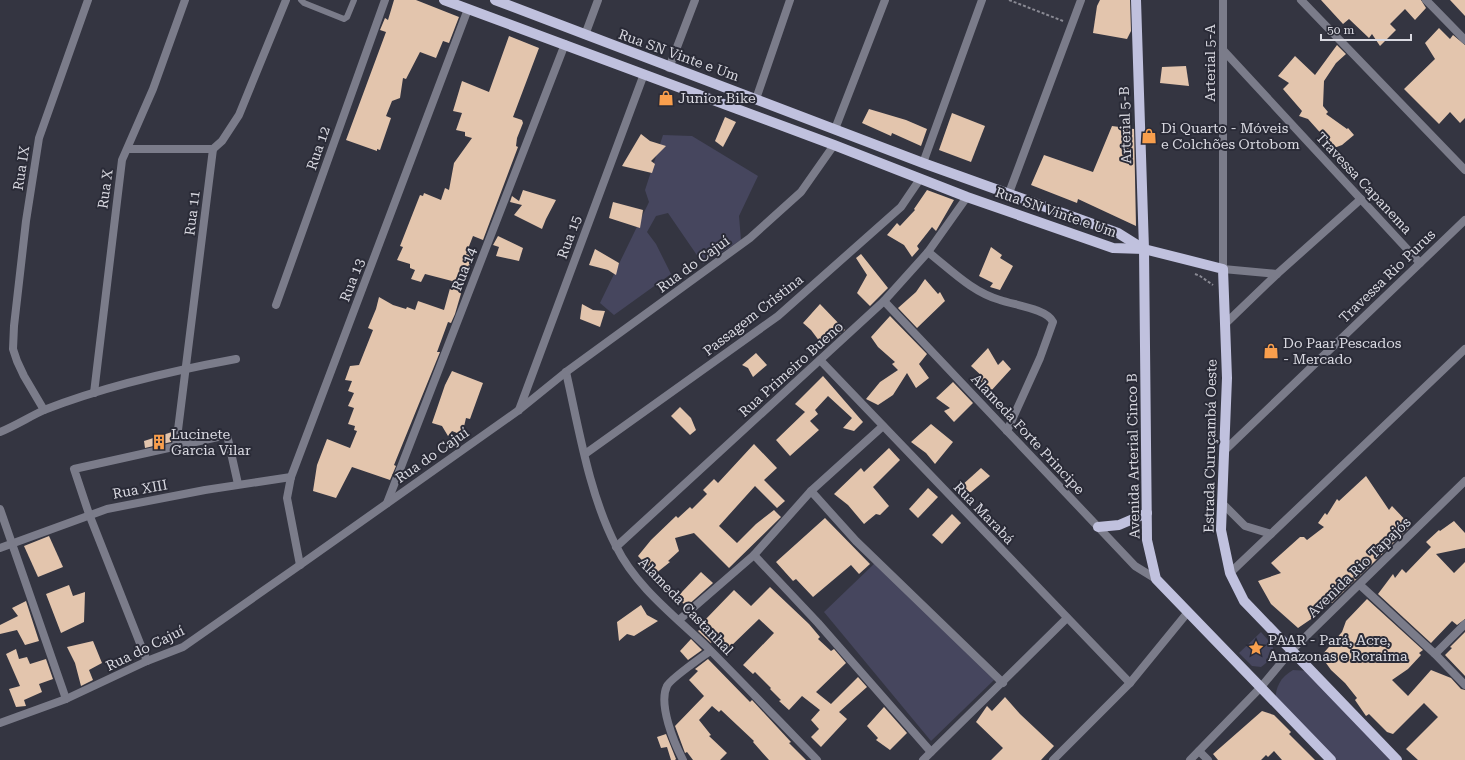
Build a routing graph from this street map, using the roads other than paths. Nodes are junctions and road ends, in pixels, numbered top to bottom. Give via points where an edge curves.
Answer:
1 (88, 0) edge
2 (185, 0) edge
3 (286, 0) edge
4 (301, 0) edge
5 (354, 0) edge
6 (385, 0) edge
7 (444, 0) edge
8 (598, 0) edge
9 (695, 0) edge
10 (790, 0) edge
11 (885, 0) edge
12 (982, 0) edge
13 (1081, 0) edge
14 (1136, 0) edge
15 (1223, 0) edge
16 (1301, 0) edge
17 (499, 1) edge
18 (1428, 1) edge
19 (455, 2) edge
20 (468, 9) junction
21 (585, 35) junction
22 (1465, 40) edge
23 (565, 44) junction
24 (620, 48) junction
25 (1223, 50) junction
26 (614, 63) junction
27 (670, 68) junction
28 (644, 74) junction
29 (756, 99) junction
30 (835, 129) junction
31 (834, 145) junction
32 (128, 149) junction
33 (213, 149) junction
34 (923, 163) junction
35 (1465, 170) edge
36 (954, 174) junction
37 (920, 179) junction
38 (948, 189) junction
39 (1009, 194) junction
40 (967, 197) junction
41 (1361, 199) junction
42 (1465, 220) edge
43 (1144, 249) junction
44 (928, 252) junction
45 (1420, 263) junction
46 (1223, 269) junction
47 (1277, 274) junction
48 (884, 301) junction
49 (276, 305) dead end
50 (1225, 324) junction
51 (1465, 349) edge
52 (236, 359) dead end
53 (820, 360) junction
54 (187, 368) junction
55 (566, 372) junction
56 (94, 393) junction
57 (44, 410) junction
58 (518, 410) junction
59 (883, 426) junction
60 (1007, 431) junction
61 (0, 432) edge
62 (176, 446) junction
63 (1224, 451) junction
64 (585, 454) junction
65 (291, 477) junction
66 (1465, 481) edge
67 (238, 484) junction
68 (811, 491) junction
69 (387, 503) junction
70 (1222, 503) junction
71 (0, 509) edge
72 (1147, 513) junction
73 (89, 514) junction
74 (1098, 527) junction
75 (1271, 534) junction
76 (13, 545) junction
77 (616, 547) junction
78 (0, 548) edge
79 (754, 555) junction
80 (300, 565) junction
81 (1230, 573) junction
82 (1156, 579) junction
83 (1360, 585) junction
84 (1188, 612) junction
85 (1067, 618) junction
86 (679, 620) junction
87 (1465, 624) edge
88 (710, 651) junction
89 (1291, 651) junction
90 (1435, 654) junction
91 (147, 661) junction
92 (1003, 683) junction
93 (1130, 683) junction
94 (1465, 685) edge
95 (1261, 686) junction
96 (66, 699) junction
97 (0, 723) edge
98 (1199, 751) junction
99 (931, 752) junction
100 (683, 760) edge
101 (817, 760) edge
102 (923, 760) edge
103 (1053, 760) edge
104 (1190, 760) edge
105 (1208, 760) edge
106 (1331, 760) edge
107 (1397, 760) edge

1 - 57 street, Rua IX via 38,144 14,326 13,349 24,376
2 - 32 street, Rua X
3 - 33 street via 240,115 222,141
4 - 5 lane via 344,19
6 - 49 street, Rua 12
7 - 19 main road, Rua SN Vinte e Um
8 - 21 street
9 - 27 street
10 - 29 street
11 - 30 street
12 - 34 street
13 - 39 street
14 - 43 main road, Arterial 5-B
15 - 25 street, Arterial 5-A
16 - 35 street
17 - 21 main road, Rua SN Vinte e Um
18 - 22 street
19 - 20 main road, Rua SN Vinte e Um
20 - 23 main road, Rua SN Vinte e Um
20 - 65 street, Rua 13
21 - 24 main road, Rua SN Vinte e Um
23 - 26 main road, Rua SN Vinte e Um
23 - 69 street, Rua 14
24 - 26 main road
24 - 27 main road, Rua SN Vinte e Um
25 - 41 street, Travessa Capanema
25 - 46 street, Arterial 5-A
26 - 28 main road, Rua SN Vinte e Um
27 - 29 main road, Rua SN Vinte e Um
28 - 31 main road, Rua SN Vinte e Um
28 - 58 street, Rua 15
29 - 30 main road, Rua SN Vinte e Um
30 - 34 main road, Rua SN Vinte e Um
31 - 37 main road, Rua SN Vinte e Um
31 - 55 street, Rua do Cajuí via 801,192 750,238
32 - 33 street
32 - 56 street, Rua X via 122,160
33 - 54 street, Rua 11
34 - 36 main road, Rua SN Vinte e Um
36 - 38 main road
36 - 39 main road, Rua SN Vinte e Um
37 - 38 main road, Rua SN Vinte e Um
37 - 64 street, Passagem Cristina via 901,207 778,316
38 - 40 main road, Rua SN Vinte e Um
39 - 43 main road, Rua SN Vinte e Um via 1118,233
40 - 43 main road, Rua SN Vinte e Um via 1112,248
40 - 44 street, Rua Primeiro Bueno
41 - 45 street, Travessa Capanema
41 - 47 street
42 - 45 street, Travessa Rio Purus
43 - 46 main road
43 - 72 main road, Avenida Arterial Cinco B
44 - 48 street, Rua Primeiro Bueno
44 - 60 street via 979,292 1046,314 1053,322 1040,358
45 - 63 street, Travessa Rio Purus
46 - 47 street
46 - 50 main road, Estrada Curuçambá Oeste
47 - 50 street
48 - 53 street, Rua Primeiro Bueno
48 - 60 street, Alameda Forte Principe
50 - 63 main road, Estrada Curuçambá Oeste via 1227,378
51 - 75 street
52 - 54 street
53 - 59 street, Rua Marabá
53 - 77 street, Rua Primeiro Bueno
54 - 56 street
54 - 62 street, Rua 11
55 - 58 street, Rua do Cajuí
55 - 64 street, Alameda Castanhal
56 - 57 street
57 - 61 street
58 - 69 street, Rua do Cajuí
59 - 68 street
59 - 85 street, Rua Marabá
60 - 74 street, Alameda Forte Principe
62 - 67 street via 227,435
62 - 73 street via 74,469
63 - 70 main road, Estrada Curuçambá Oeste
64 - 77 street, Alameda Castanhal
65 - 67 street, Rua XIII
65 - 80 street, Rua 13 via 287,498
66 - 83 street, Avenida Rio Tapajós
67 - 73 street, Rua XIII
68 - 79 street
68 - 92 street via 856,541
69 - 80 street, Rua do Cajuí
70 - 75 street via 1245,526
70 - 81 main road, Estrada Curuçambá Oeste via 1221,530
71 - 76 street
72 - 74 main road via 1119,525
72 - 82 main road, Avenida Arterial Cinco B via 1147,540
73 - 76 street, Rua XIII
73 - 91 street
74 - 82 street, Alameda Forte Principe via 1135,566
75 - 81 street
76 - 78 street, Rua XIII
76 - 96 street
77 - 86 street, Alameda Castanhal via 633,573
79 - 86 street
79 - 99 street via 818,623
80 - 91 street, Rua do Cajuí via 183,647
81 - 89 main road, Estrada Curuçambá Oeste via 1244,601
82 - 84 main road
83 - 89 street, Avenida Rio Tapajós
83 - 90 street
84 - 93 street
84 - 95 main road
85 - 92 street
85 - 93 street, Rua Marabá
86 - 88 street, Alameda Castanhal
87 - 90 street
88 - 100 street via 668,685 664,697 671,731
88 - 101 street, Alameda Castanhal
89 - 95 street, Avenida Rio Tapajós
89 - 107 main road, Estrada Curuçambá Oeste
90 - 94 street
91 - 96 street, Rua do Cajuí
92 - 99 street
93 - 103 street
95 - 98 street, Avenida Rio Tapajós
95 - 106 main road
96 - 97 street, Rua do Cajuí
98 - 104 street, Avenida Rio Tapajós
98 - 105 street
99 - 102 street

